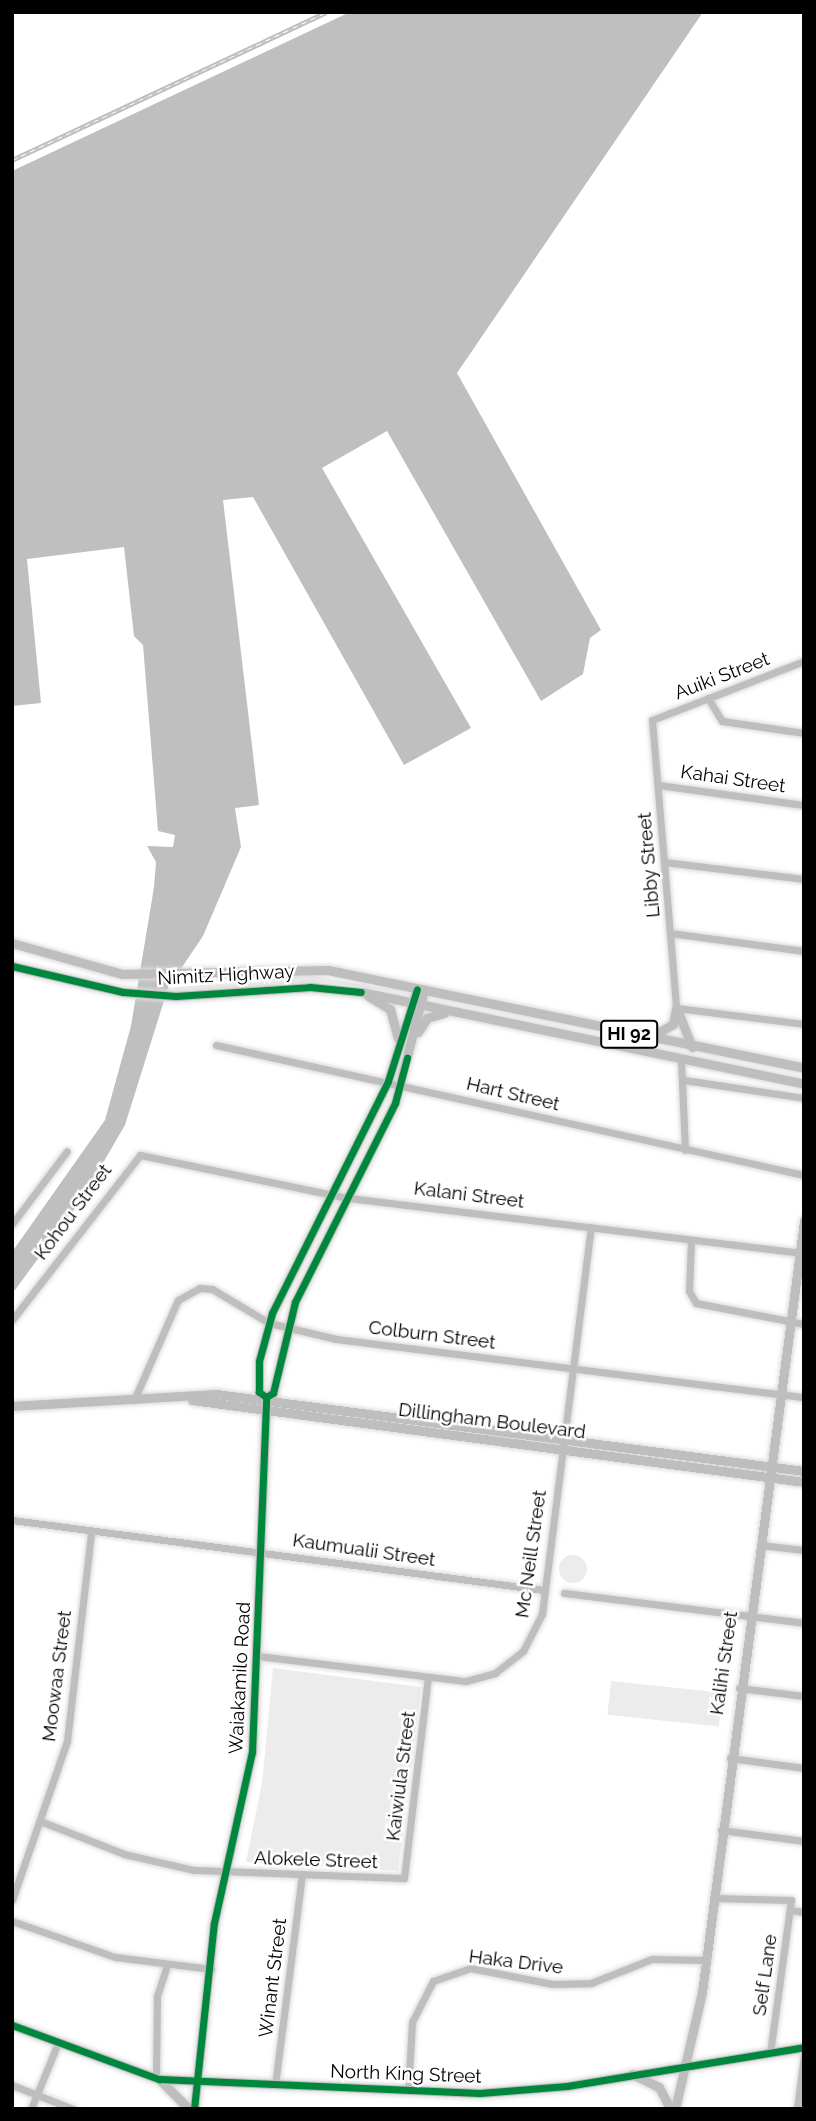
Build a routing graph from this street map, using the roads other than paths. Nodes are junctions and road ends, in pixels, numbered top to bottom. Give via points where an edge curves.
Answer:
1 (804, 661) edge
2 (708, 698) junction
3 (652, 720) joint
4 (804, 733) edge
5 (658, 785) junction
6 (804, 805) edge
7 (664, 862) junction
8 (804, 879) edge
9 (670, 933) junction
10 (12, 943) edge
11 (804, 951) edge
12 (12, 966) edge
13 (421, 989) junction
14 (360, 992) junction
15 (416, 1004) junction
16 (676, 1008) junction
17 (449, 1012) junction
18 (804, 1024) edge
19 (644, 1038) junction
20 (216, 1045) dead end
21 (695, 1048) junction
22 (398, 1053) junction
23 (407, 1059) junction
24 (681, 1061) junction
25 (804, 1062) edge
26 (790, 1066) junction
27 (804, 1068) edge
28 (684, 1080) junction
29 (388, 1081) junction
30 (791, 1082) junction
31 (400, 1084) junction
32 (804, 1084) edge
33 (804, 1091) edge
34 (804, 1098) edge
35 (685, 1150) junction
36 (67, 1151) dead end
37 (134, 1157) joint
38 (804, 1175) edge
39 (332, 1195) junction
40 (348, 1198) junction
41 (804, 1221) edge
42 (12, 1224) edge
43 (591, 1227) junction
44 (691, 1240) junction
45 (802, 1253) edge
46 (12, 1320) edge
47 (789, 1322) junction
48 (269, 1323) junction
49 (804, 1324) edge
50 (285, 1329) junction
51 (573, 1368) junction
52 (780, 1394) junction
53 (804, 1397) edge
54 (176, 1398) junction
55 (266, 1398) junction
56 (134, 1399) junction
57 (12, 1406) edge
58 (265, 1410) junction
59 (563, 1443) junction
60 (771, 1467) junction
61 (804, 1471) edge
62 (769, 1478) junction
63 (804, 1482) edge
64 (12, 1520) edge
65 (91, 1532) junction
66 (760, 1545) junction
67 (260, 1550) junction
68 (804, 1550) edge
69 (544, 1590) junction
70 (564, 1593) dead end
71 (748, 1616) junction
72 (804, 1623) edge
73 (258, 1656) junction
74 (428, 1678) junction
75 (738, 1688) junction
76 (804, 1696) edge
77 (730, 1758) junction
78 (804, 1768) edge
79 (40, 1821) junction
80 (721, 1830) junction
81 (804, 1841) edge
82 (227, 1873) junction
83 (302, 1875) junction
84 (404, 1878) joint
85 (713, 1898) junction
86 (12, 1900) edge
87 (790, 1910) junction
88 (804, 1912) edge
89 (12, 1921) edge
90 (706, 1960) junction
91 (167, 1965) junction
92 (211, 1969) junction
93 (12, 2025) edge
94 (58, 2043) junction
95 (804, 2047) edge
96 (770, 2053) junction
97 (804, 2055) edge
98 (687, 2064) junction
99 (631, 2074) junction
100 (158, 2079) junction
101 (198, 2081) junction
102 (12, 2085) edge
103 (275, 2085) junction
104 (408, 2090) junction
105 (38, 2095) junction
106 (31, 2109) edge
107 (73, 2109) edge
108 (191, 2109) edge
109 (672, 2109) edge
110 (797, 2109) edge

1 - 2 street, Auiki Street
2 - 3 street, Auiki Street
2 - 4 street via 722,721
3 - 5 street, Libby Street
5 - 6 street, Kahai Street
5 - 7 street, Libby Street
7 - 8 street
7 - 9 street, Libby Street
9 - 11 street
9 - 16 street, Libby Street
10 - 13 main road, Nimitz Highway / HI 92 via 122,974 328,970
12 - 14 main road, Nimitz Highway / HI 92 via 123,992 176,996 310,986
13 - 15 main road, Waiakamilo Road
13 - 19 main road, Nimitz Highway / HI 92
14 - 15 main road, Nimitz Highway / HI 92
14 - 22 main road via 390,1009
15 - 17 main road, Nimitz Highway / HI 92
15 - 22 main road, Waiakamilo Road
15 - 23 main road, Waiakamilo Road
16 - 18 street
16 - 19 main road via 670,1027
16 - 21 main road via 683,1036
17 - 23 main road via 421,1023
17 - 24 main road, Nimitz Highway / HI 92
19 - 21 main road, Nimitz Highway / HI 92
20 - 29 street, Hart Street
21 - 26 main road, Nimitz Highway / HI 92
22 - 29 main road, Waiakamilo Road
23 - 31 main road, Waiakamilo Road
24 - 28 street
24 - 30 main road, Nimitz Highway / HI 92
25 - 26 main road
26 - 27 main road, Nimitz Highway / HI 92
28 - 34 street
28 - 35 street
29 - 31 street, Hart Street
29 - 39 main road, Waiakamilo Road
30 - 32 main road, Nimitz Highway / HI 92
30 - 33 main road
31 - 35 street, Hart Street
31 - 40 main road, Waiakamilo Road
35 - 38 street, Hart Street
36 - 42 street
37 - 39 street, Kalani Street
37 - 46 street, Kohou Street
39 - 40 street, Kalani Street
39 - 48 main road, Waiakamilo Road
40 - 43 street, Kalani Street
40 - 50 main road, Waiakamilo Road
41 - 45 main road, Kalihi Street
43 - 44 street, Kalani Street
43 - 51 street, Mc Neill Street
44 - 45 street, Kalani Street
44 - 47 street via 689,1291 695,1303
45 - 47 main road, Kalihi Street
47 - 49 street
47 - 52 main road, Kalihi Street
48 - 50 street, Colburn Street
48 - 55 main road, Waiakamilo Road via 259,1361 259,1392
48 - 56 street, Colburn Street via 212,1289 186,1292
50 - 51 street, Colburn Street
50 - 55 main road, Waiakamilo Road via 273,1393
51 - 52 street, Colburn Street
51 - 59 street, Mc Neill Street
52 - 53 street, Colburn Street
52 - 60 main road, Kalihi Street
54 - 55 main road, Dillingham Boulevard
54 - 56 main road, Dillingham Boulevard
54 - 58 main road, Dillingham Boulevard
55 - 58 main road, Waiakamilo Road
55 - 59 main road, Dillingham Boulevard
56 - 57 main road, Dillingham Boulevard
58 - 59 main road, Dillingham Boulevard
58 - 67 main road, Waiakamilo Road
59 - 60 main road, Dillingham Boulevard
59 - 62 main road, Dillingham Boulevard
59 - 69 street, Mc Neill Street
60 - 61 main road, Dillingham Boulevard
60 - 62 main road, Kalihi Street
62 - 63 main road, Dillingham Boulevard
62 - 66 main road, Kalihi Street
64 - 65 street, Kaumualii Street
65 - 67 street, Kaumualii Street
65 - 79 street, Moowaa Street via 67,1741
66 - 68 street
66 - 71 main road, Kalihi Street
67 - 69 street, Kaumualii Street
67 - 73 main road, Waiakamilo Road
69 - 74 street, Mc Neill Street via 538,1628 515,1659 478,1679
70 - 71 street
71 - 72 street
71 - 75 main road, Kalihi Street
73 - 74 street, Mc Neill Street
73 - 82 main road, Waiakamilo Road via 249,1783
74 - 84 street, Kaiwiula Street
75 - 76 street
75 - 77 main road, Kalihi Street
77 - 78 street
77 - 80 main road, Kalihi Street
79 - 82 street, Alokele Street via 124,1854
79 - 86 street, Moowaa Street
80 - 81 street
80 - 85 main road, Kalihi Street
82 - 83 street, Alokele Street
82 - 92 main road, Waiakamilo Road
83 - 84 street, Alokele Street
83 - 103 street, Winant Street
85 - 87 street, Self Lane via 791,1900
85 - 90 main road, Kalihi Street
87 - 88 street
87 - 96 street, Self Lane
89 - 91 street via 64,1943
90 - 98 main road, Kalihi Street
90 - 104 street, Haka Drive via 652,1959 591,1983 552,1984 470,1968 433,1981 412,2022
91 - 92 street
91 - 100 street via 155,2021
92 - 101 main road, Waiakamilo Road
93 - 94 main road, North King Street
94 - 100 main road, North King Street
94 - 105 street
95 - 96 main road, North King Street
96 - 98 main road, North King Street
97 - 110 street
98 - 99 main road, North King Street
98 - 109 main road, Kalihi Street
99 - 104 main road, North King Street via 526,2091
99 - 109 main road via 659,2087
100 - 101 main road, North King Street
100 - 108 main road
101 - 103 main road, North King Street
101 - 108 main road, Waiakamilo Road
102 - 105 street
103 - 104 main road, North King Street
105 - 106 street
105 - 107 street

